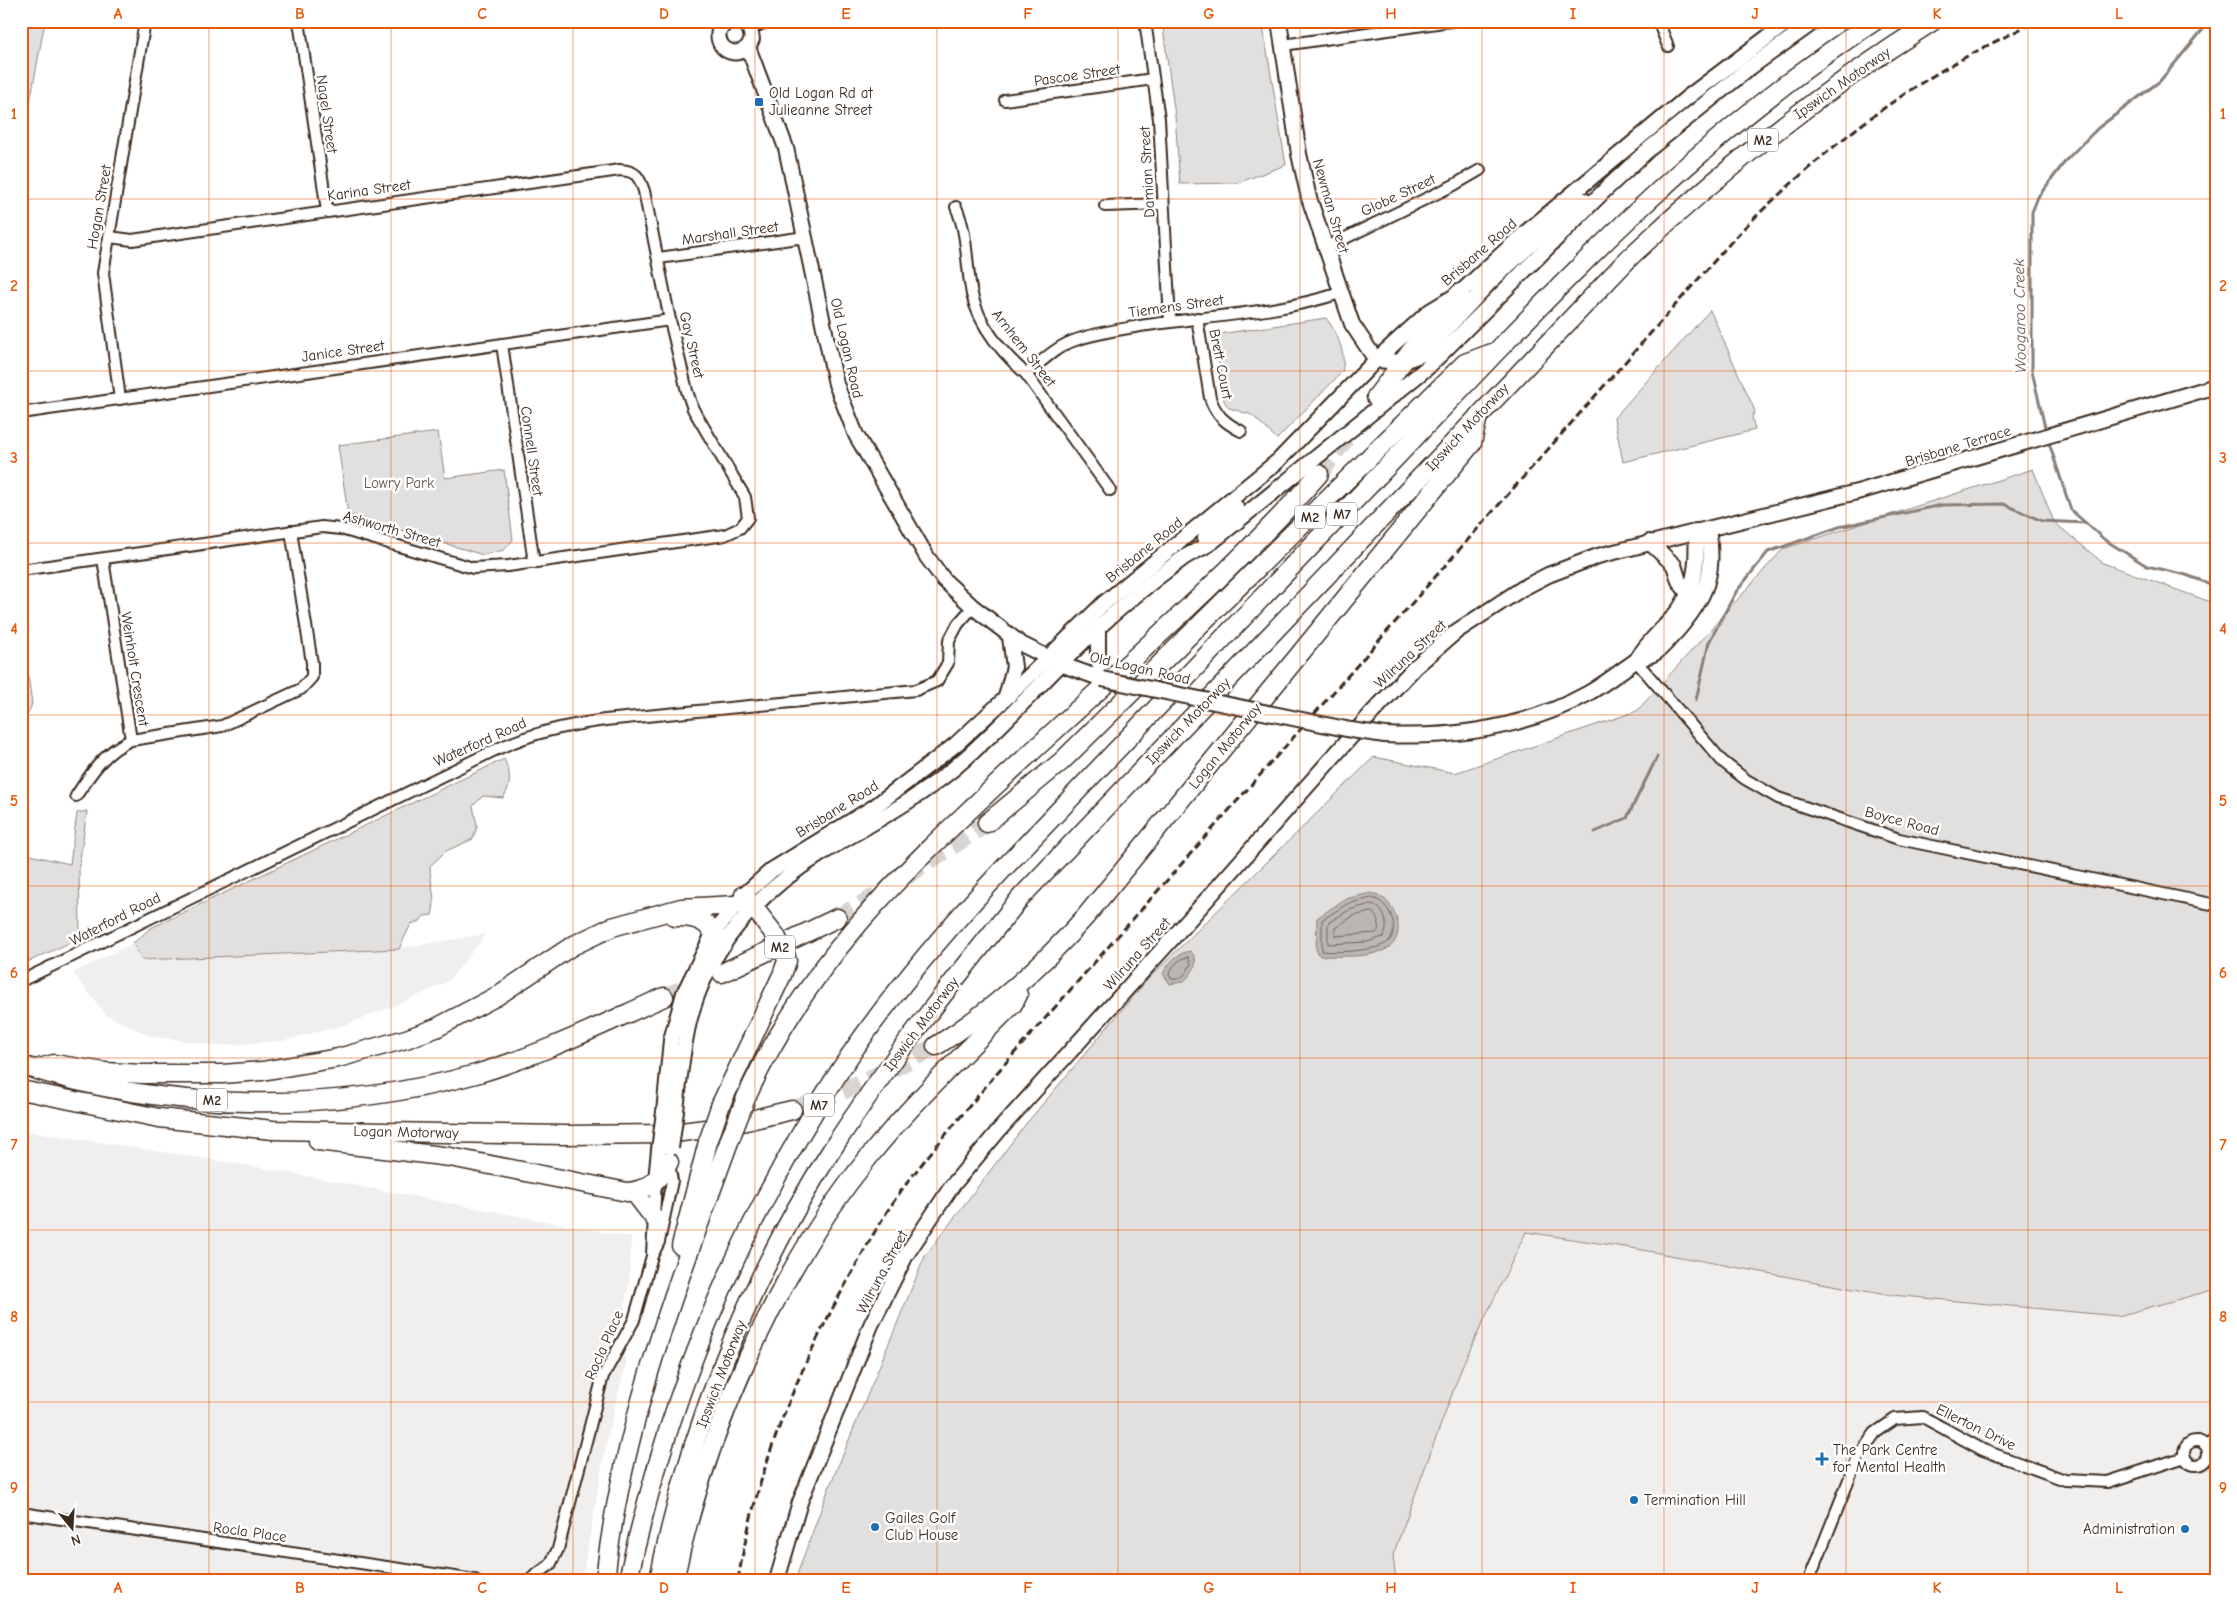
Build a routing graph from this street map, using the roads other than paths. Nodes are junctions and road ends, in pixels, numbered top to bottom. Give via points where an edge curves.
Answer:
1 (144, 21) edge
2 (298, 21) edge
3 (768, 21) edge
4 (1145, 21) edge
5 (1279, 21) edge
6 (1451, 21) edge
7 (1658, 21) edge
8 (1789, 21) edge
9 (1814, 21) edge
10 (1876, 21) edge
11 (1933, 21) edge
12 (724, 23) edge
13 (746, 25) edge
14 (1283, 45) junction
15 (1668, 46) dead end
16 (742, 50) junction
17 (1153, 79) junction
18 (1005, 100) dead end
19 (632, 170) joint
20 (1480, 170) dead end
21 (1606, 189) junction
22 (1163, 204) junction
23 (1105, 206) dead end
24 (956, 207) dead end
25 (327, 212) junction
26 (110, 237) junction
27 (805, 237) junction
28 (1327, 247) junction
29 (659, 258) junction
30 (1340, 293) junction
31 (1460, 293) junction
32 (1197, 318) junction
33 (670, 320) junction
34 (1170, 321) junction
35 (502, 344) junction
36 (1497, 351) junction
37 (1376, 360) junction
38 (1401, 362) junction
39 (1026, 374) junction
40 (2216, 386) edge
41 (1376, 397) dead end
42 (120, 399) junction
43 (21, 413) edge
44 (1478, 415) junction
45 (1241, 432) dead end
46 (1319, 474) tunnel mouth
47 (1110, 490) dead end
48 (748, 518) joint
49 (1702, 530) junction
50 (291, 531) junction
51 (1649, 542) junction
52 (1184, 557) junction
53 (103, 559) junction
54 (534, 563) junction
55 (21, 570) edge
56 (1689, 595) junction
57 (973, 607) junction
58 (1098, 628) junction
59 (1010, 637) junction
60 (1047, 657) junction
61 (1636, 661) junction
62 (1063, 665) junction
63 (1099, 675) junction
64 (1006, 697) junction
65 (130, 740) junction
66 (76, 796) dead end
67 (987, 823) tunnel mouth
68 (744, 902) junction
69 (2216, 905) edge
70 (660, 913) junction
71 (837, 918) tunnel mouth
72 (718, 939) junction
73 (722, 973) tunnel mouth
74 (1028, 977) junction
75 (22, 980) edge
76 (664, 997) tunnel mouth
77 (936, 1046) tunnel mouth
78 (28, 1067) edge
79 (21, 1090) edge
80 (792, 1110) tunnel mouth
81 (273, 1130) junction
82 (666, 1153) junction
83 (656, 1180) junction
84 (634, 1192) junction
85 (654, 1218) junction
86 (652, 1256) junction
87 (683, 1268) junction
88 (2216, 1438) edge
89 (2206, 1446) junction
90 (2185, 1458) junction
91 (21, 1513) edge
92 (1810, 1575) edge
93 (475, 1580) edge
94 (529, 1580) edge
95 (605, 1580) edge
96 (628, 1580) edge
97 (659, 1580) edge
98 (674, 1580) edge
99 (777, 1580) edge

1 - 26 street, Hogan Street
2 - 25 street, Nagel Street
3 - 13 street
4 - 17 street, Damian Street
5 - 14 main road, Newman Street
6 - 14 street
7 - 15 street
8 - 31 main road, Brisbane Road via 1688,97 1518,239
9 - 21 main road, Brisbane Road via 1693,112
10 - 36 highway, Ipswich Motorway / M2 via 1784,86 1667,181
11 - 44 highway, Ipswich Motorway / M2 via 1800,111 1708,186 1630,257
12 - 16 main road via 718,36 721,46 730,53
13 - 16 main road via 752,39
14 - 28 main road, Newman Street via 1303,172
16 - 27 main road, Old Logan Road via 759,79 786,148
17 - 18 street, Pascoe Street
17 - 22 street, Damian Street via 1160,119
19 - 25 street, Karina Street
19 - 29 street, Gay Street via 640,176
20 - 28 street, Globe Street
21 - 38 main road via 1591,194 1520,254 1466,306 1423,354
21 - 52 main road, Brisbane Road via 1410,382 1208,545
22 - 23 street
22 - 34 street, Damian Street
24 - 39 street, Arnhem Street via 963,223 970,286 977,311 985,328
25 - 26 street, Karina Street via 132,240
26 - 42 street, Hogan Street via 102,273
27 - 29 street, Marshall Street
27 - 57 main road, Old Logan Road via 836,384 856,435 927,557 944,580
28 - 30 main road, Newman Street
29 - 33 street, Gay Street
30 - 32 street, Tiemens Street
30 - 37 main road, Newman Street via 1358,335
31 - 37 main road, Brisbane Road via 1430,311
31 - 38 highway
32 - 34 street, Tiemens Street
32 - 45 street, Brett Court via 1215,411 1226,424
33 - 35 street, Janice Street
33 - 48 street, Gay Street via 693,409 745,498
34 - 39 street, Tiemens Street via 1110,331 1071,342
35 - 42 street, Janice Street
35 - 54 street, Connell Street
36 - 67 highway, M2 via 1465,363 1076,748
36 - 96 highway, Ipswich Motorway / M7 via 956,919 841,1068 782,1168 728,1273 683,1383 649,1486
37 - 38 main road
37 - 52 main road via 1361,389 1322,431
37 - 60 main road, Brisbane Road via 1278,461 1103,604
38 - 41 highway
39 - 47 street, Arnhem Street
40 - 49 main road, Brisbane Terrace via 1830,500
42 - 43 street, Janice Street
44 - 74 highway, Logan Motorway via 1472,442 1086,916
44 - 97 highway, Ipswich Motorway / M7 via 1022,896 904,1043 826,1159 752,1297 696,1440
46 - 87 highway, bridge via 1255,542 880,897 823,966 775,1039 746,1098
48 - 54 street, Ashworth Street via 740,528 725,534
49 - 51 main road, Wilruna Street
49 - 56 main road, Old Logan Road via 1694,584
49 - 61 main road, Old Logan Road via 1712,564 1701,598 1665,644 1655,653
50 - 53 street, Ashworth Street
50 - 54 street, Ashworth Street via 322,527 341,529 473,568
50 - 65 street, Weinholt Crescent via 312,677 301,689 235,722
51 - 56 main road via 1674,565 1679,581
51 - 99 main road, Wilruna Street via 1589,559 1523,588 1457,631 1415,667 952,1186 906,1255 871,1325 800,1502
52 - 58 main road, Brisbane Road
53 - 55 street, Ashworth Street
53 - 65 street, Weinholt Crescent
56 - 61 main road, Old Logan Road via 1646,644
57 - 59 main road, Old Logan Road
57 - 75 street, Waterford Road via 949,641 948,663 938,681 916,690 605,720 556,727 527,736
58 - 62 main road, Brisbane Road
58 - 63 main road
59 - 60 main road, Old Logan Road
59 - 64 main road via 1014,667
60 - 62 main road, Old Logan Road
60 - 64 main road, Brisbane Road
61 - 63 main road, Old Logan Road, bridge via 1586,695 1533,717 1443,735 1385,735 1351,730
61 - 69 street, Boyce Road via 1722,762 1778,798 1899,839
62 - 63 main road, Old Logan Road
62 - 68 main road, Brisbane Road via 950,771
64 - 68 main road, Brisbane Road via 955,745 902,788 789,859
65 - 66 street via 116,746 103,758
68 - 70 highway
68 - 72 main road, Brisbane Road
68 - 87 highway, bridge via 776,936 787,961 721,1104 708,1142 681,1242
70 - 72 highway via 697,918
70 - 78 highway via 593,935 497,996 436,1028 338,1058 222,1074 105,1072 54,1064
71 - 73 highway, M2
72 - 82 main road, Brisbane Road, bridge via 690,1020 670,1112
74 - 77 highway, Logan Motorway via 985,1013
74 - 98 highway via 1013,1004 925,1092 867,1159 796,1265 757,1339 721,1425 690,1516
76 - 78 highway, M2 via 497,1067 436,1082 341,1097 245,1101 147,1095 98,1087
79 - 81 highway, Logan Motorway / M2 via 159,1118
80 - 81 highway, Logan Motorway / M2 via 666,1134
81 - 84 highway via 284,1139 450,1156
82 - 83 highway
82 - 86 street, Rocla Place via 672,1181 659,1242
83 - 84 highway
83 - 85 street, Rocla Place
84 - 85 highway
85 - 86 street, Rocla Place
86 - 94 street, Rocla Place via 634,1320 603,1376 558,1549 550,1565
87 - 95 highway via 625,1462
88 - 89 street
89 - 90 street via 2198,1441 2190,1442 2184,1450
89 - 90 street via 2208,1457 2204,1463 2192,1465
90 - 92 street, Ellerton Drive via 2108,1482 2065,1480 1983,1450 1923,1418 1895,1419 1874,1433 1858,1457
91 - 93 street, Rocla Place

